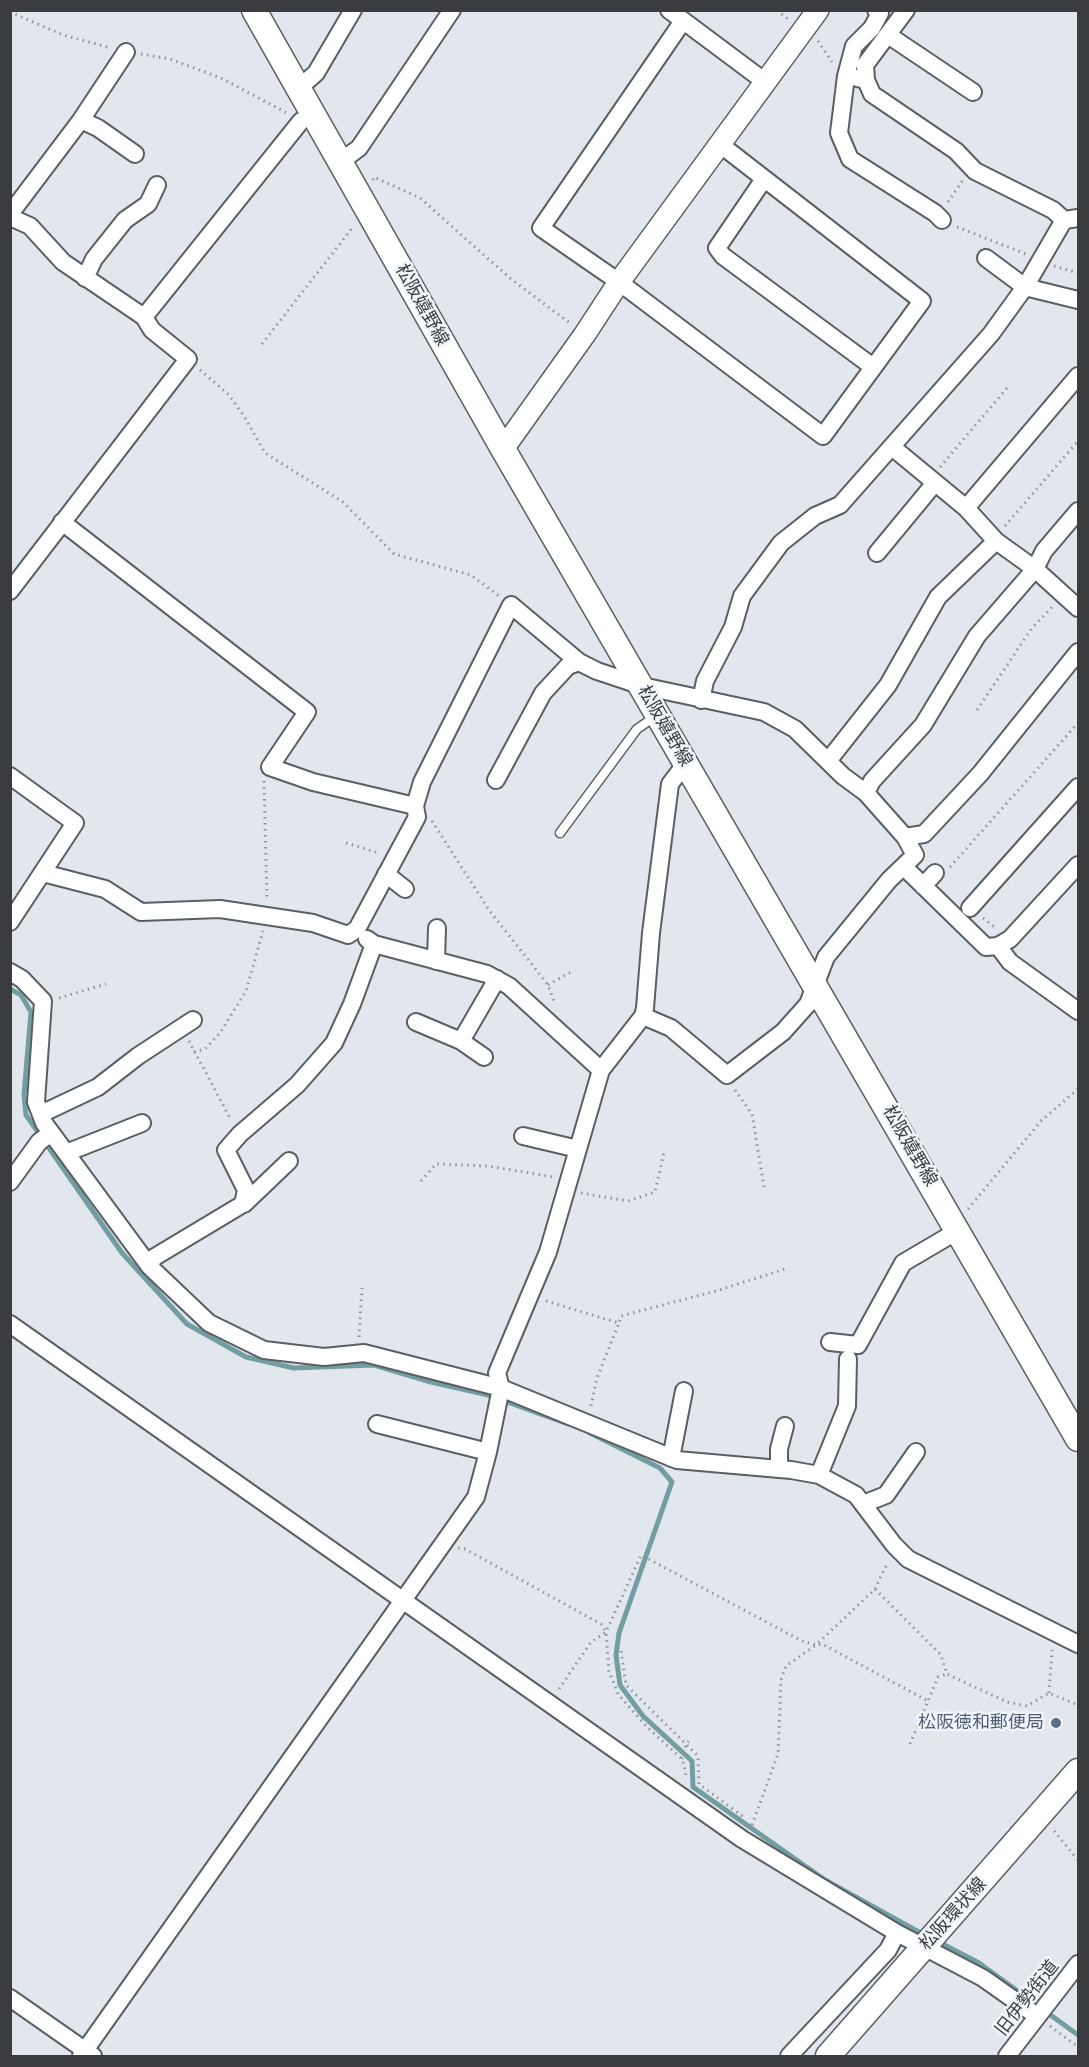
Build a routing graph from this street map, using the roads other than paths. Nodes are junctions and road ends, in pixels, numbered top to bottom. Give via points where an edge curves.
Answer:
1 (254, 10) edge
2 (353, 10) edge
3 (452, 10) edge
4 (669, 10) edge
5 (818, 10) edge
6 (876, 10) edge
7 (906, 10) edge
8 (683, 21) junction
9 (888, 35) junction
10 (126, 52) road end
11 (846, 76) junction
12 (866, 80) junction
13 (764, 81) junction
14 (299, 88) junction
15 (973, 92) dead end
16 (81, 120) junction
17 (301, 121) road end
18 (721, 145) junction
19 (135, 154) dead end
20 (340, 162) junction
21 (764, 179) junction
22 (157, 185) dead end
23 (10, 215) edge
24 (1071, 219) edge
25 (942, 220) road end
26 (986, 258) dead end
27 (84, 278) junction
28 (619, 282) junction
29 (1024, 287) junction
30 (1078, 300) edge
31 (144, 317) junction
32 (873, 367) junction
33 (1078, 376) edge
34 (892, 447) junction
35 (503, 449) junction
36 (934, 484) junction
37 (966, 508) junction
38 (1078, 511) edge
39 (62, 522) junction
40 (996, 541) junction
41 (877, 553) dead end
42 (1035, 569) junction
43 (10, 591) edge
44 (1078, 608) edge
45 (1078, 652) edge
46 (579, 662) junction
47 (642, 686) junction
48 (701, 700) junction
49 (658, 714) junction
50 (828, 761) junction
51 (686, 763) junction
52 (10, 776) edge
53 (496, 780) dead end
54 (1078, 787) edge
55 (866, 793) junction
56 (415, 806) junction
57 (560, 833) dead end
58 (905, 837) junction
59 (1078, 865) edge
60 (904, 867) junction
61 (390, 868) junction
62 (43, 873) junction
63 (935, 873) road end
64 (923, 886) junction
65 (405, 889) dead end
66 (970, 908) dead end
67 (10, 922) edge
68 (437, 928) dead end
69 (354, 932) junction
70 (374, 944) junction
71 (998, 946) junction
72 (436, 961) junction
73 (10, 972) edge
74 (497, 980) junction
75 (816, 984) junction
76 (1078, 1011) edge
77 (643, 1016) junction
78 (416, 1022) dead end
79 (188, 1024) road end
80 (461, 1041) junction
81 (484, 1057) dead end
82 (601, 1070) junction
83 (41, 1114) junction
84 (142, 1122) dead end
85 (51, 1133) junction
86 (523, 1136) dead end
87 (578, 1149) junction
88 (66, 1153) junction
89 (289, 1161) dead end
90 (10, 1182) edge
91 (243, 1204) junction
92 (957, 1227) junction
93 (150, 1267) junction
94 (10, 1324) edge
95 (830, 1342) dead end
96 (848, 1359) dead end
97 (501, 1388) junction
98 (684, 1391) dead end
99 (377, 1424) dead end
100 (785, 1426) dead end
101 (1076, 1429) edge
102 (488, 1452) junction
103 (916, 1452) dead end
104 (671, 1458) junction
105 (779, 1469) junction
106 (819, 1475) junction
107 (863, 1504) junction
108 (403, 1599) junction
109 (1078, 1644) edge
110 (1078, 1771) edge
111 (897, 1933) junction
112 (924, 1946) junction
113 (1078, 1964) edge
114 (10, 1998) edge
115 (1037, 2016) junction
116 (87, 2054) edge
117 (789, 2056) edge
118 (828, 2056) edge
119 (1007, 2056) edge

1 - 14 main road, 松阪嬉野線
2 - 14 street via 316,73
3 - 20 street via 359,148
4 - 8 street
5 - 13 street
6 - 11 street via 880,13 872,28 854,46
7 - 9 street
8 - 13 street
8 - 28 street via 541,228
9 - 12 street via 865,65
9 - 15 street
10 - 16 street
11 - 12 street
11 - 25 street via 839,133 850,159
12 - 24 street via 872,94 956,151 971,168
13 - 18 street
14 - 20 main road, 松阪嬉野線
16 - 19 street
16 - 23 street
17 - 31 street
18 - 21 street
18 - 28 street
20 - 35 main road, 松阪嬉野線
21 - 32 street via 717,248
21 - 32 street via 922,300
22 - 27 street via 148,204 125,220
23 - 27 street via 30,226 63,262
24 - 29 street
26 - 29 street
27 - 31 street
28 - 32 street via 823,436
28 - 35 street
29 - 30 street
29 - 34 street via 991,334
31 - 39 street via 152,330 188,359
33 - 37 street
34 - 36 street
34 - 48 street via 840,505 815,516 781,543 742,596 733,627 705,681
35 - 47 main road, 松阪嬉野線
36 - 37 street
36 - 41 street
37 - 40 street
38 - 42 street via 1044,551
39 - 43 street
39 - 56 street via 308,712 270,767 313,782
40 - 42 street
40 - 50 street via 938,597 888,685
42 - 44 street
42 - 55 street via 977,636 923,725 872,781
45 - 58 street via 980,774 924,834
46 - 47 street
46 - 53 street via 568,666 543,693
46 - 56 street via 511,605 422,782
47 - 48 street
47 - 49 main road, 松阪嬉野線
48 - 50 street via 764,712 795,729
49 - 51 main road, 松阪嬉野線
49 - 57 lane via 637,729
50 - 55 street
51 - 75 main road, 松阪嬉野線
51 - 77 street via 670,784
52 - 62 street via 75,823
54 - 66 street
55 - 58 street
56 - 61 street via 417,817
58 - 60 street via 915,855
59 - 71 street via 1010,939
60 - 64 street
60 - 75 street via 888,880 826,957
61 - 65 street
61 - 69 street
62 - 67 street
62 - 69 street via 105,889 141,912 220,909 313,923 348,935
63 - 64 street
64 - 71 street via 987,947
68 - 72 street
69 - 70 street
70 - 72 street
70 - 91 street via 334,1043 297,1085 226,1150 246,1190
71 - 76 street via 1010,962
72 - 74 street
73 - 83 street via 43,1001 36,1102
74 - 80 street
74 - 82 street via 509,986
75 - 77 street via 808,1004 783,1032 727,1075 671,1028
75 - 92 main road, 松阪嬉野線
77 - 82 street
78 - 80 street
79 - 83 street via 98,1087
80 - 81 street
82 - 87 street
83 - 85 street
84 - 88 street
85 - 88 street
85 - 90 street via 39,1142
86 - 87 street
87 - 97 street via 548,1252 497,1373
88 - 93 street
89 - 91 street
91 - 93 street via 153,1258
92 - 95 street via 903,1263 858,1345
92 - 101 main road, 松阪嬉野線
93 - 97 street via 209,1323 264,1350 324,1357 358,1353
94 - 108 street
96 - 106 street via 847,1406
97 - 102 street
97 - 104 street
98 - 104 street
99 - 102 street
100 - 105 street
102 - 108 street via 476,1497
103 - 107 street via 886,1495
104 - 105 street
105 - 106 street
106 - 107 street via 856,1495
107 - 109 street via 908,1559
108 - 111 street via 742,1839 800,1865
108 - 116 street
110 - 112 main road, 松阪環状線
111 - 112 street
111 - 117 street via 888,1950
112 - 115 street via 983,1978
112 - 118 main road, 松阪環状線
113 - 115 street, 旧伊勢街道
114 - 116 street
115 - 119 street, 旧伊勢街道

